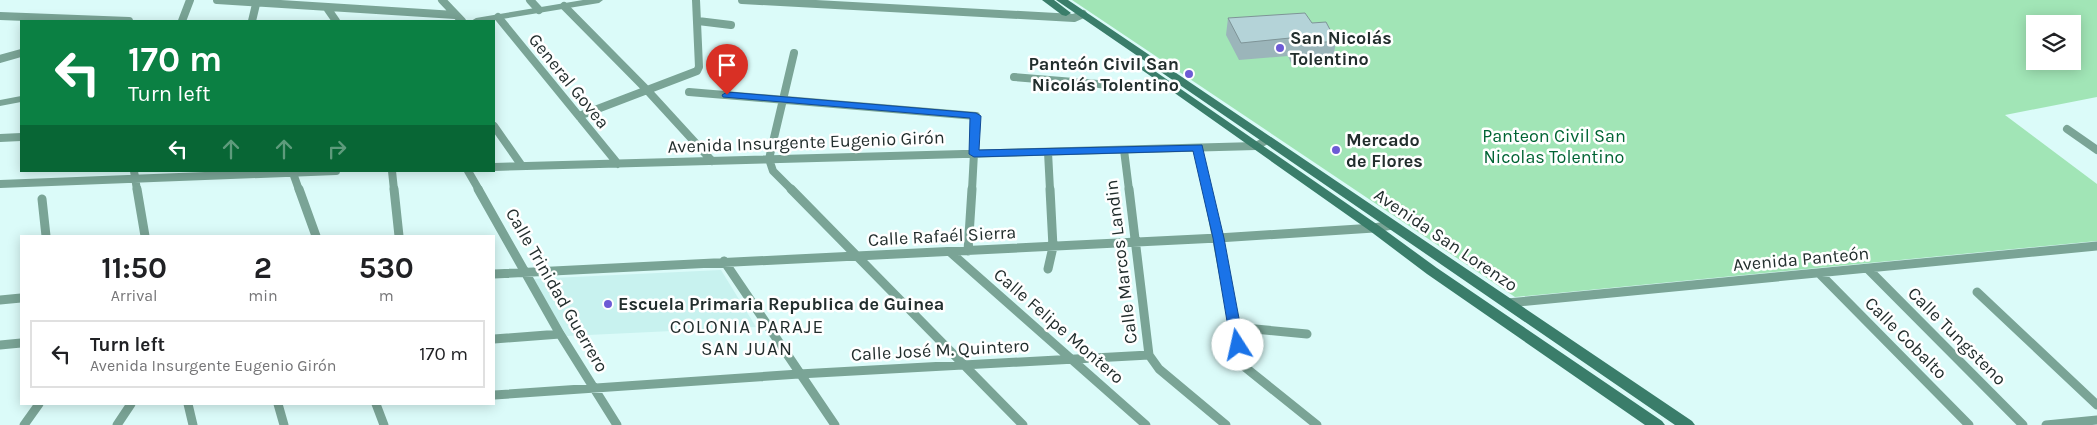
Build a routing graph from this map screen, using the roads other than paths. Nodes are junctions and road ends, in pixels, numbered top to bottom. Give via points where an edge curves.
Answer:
1 (190, 0) edge
2 (217, 0) edge
3 (442, 0) edge
4 (530, 0) edge
5 (599, 0) edge
6 (696, 0) edge
7 (742, 0) edge
8 (1048, 0) edge
9 (1061, 0) edge
10 (257, 1) edge
11 (564, 6) junction
12 (327, 8) junction
13 (539, 10) junction
14 (454, 14) junction
15 (0, 16) edge
16 (1078, 16) junction
17 (498, 17) junction
18 (35, 19) edge
19 (82, 20) edge
20 (182, 20) edge
21 (252, 20) edge
22 (335, 20) edge
23 (461, 20) edge
24 (482, 20) edge
25 (698, 21) junction
26 (732, 25) dead end
27 (20, 53) edge
28 (794, 53) dead end
29 (0, 58) edge
30 (1014, 77) dead end
31 (1170, 85) junction
32 (647, 90) junction
33 (689, 92) dead end
34 (20, 99) edge
35 (784, 99) junction
36 (0, 103) edge
37 (579, 116) junction
38 (495, 127) edge
39 (2067, 129) dead end
40 (20, 137) edge
41 (0, 138) edge
42 (1261, 143) junction
43 (1198, 148) junction
44 (1124, 150) junction
45 (2097, 150) edge
46 (1048, 152) junction
47 (974, 154) junction
48 (769, 159) junction
49 (712, 161) junction
50 (618, 164) junction
51 (522, 166) junction
52 (495, 167) edge
53 (268, 172) edge
54 (314, 172) edge
55 (392, 172) edge
56 (469, 172) edge
57 (293, 173) junction
58 (203, 174) edge
59 (135, 175) edge
60 (0, 184) edge
61 (42, 199) dead end
62 (1392, 225) junction
63 (1374, 228) junction
64 (46, 235) edge
65 (145, 235) edge
66 (316, 235) edge
67 (399, 235) edge
68 (1218, 238) junction
69 (1135, 242) junction
70 (1053, 246) junction
71 (2097, 246) edge
72 (968, 251) junction
73 (950, 252) junction
74 (856, 256) junction
75 (724, 261) junction
76 (1048, 269) dead end
77 (1868, 270) junction
78 (526, 272) junction
79 (495, 274) edge
80 (1820, 274) junction
81 (1977, 292) dead end
82 (20, 298) edge
83 (4, 300) edge
84 (1507, 303) junction
85 (0, 308) edge
86 (1234, 327) junction
87 (560, 334) junction
88 (1308, 334) dead end
89 (495, 339) edge
90 (20, 343) edge
91 (0, 345) edge
92 (1149, 355) junction
93 (1073, 360) junction
94 (964, 365) junction
95 (799, 374) junction
96 (596, 389) junction
97 (495, 395) edge
98 (38, 405) edge
99 (130, 405) edge
100 (188, 405) edge
101 (278, 405) edge
102 (376, 405) edge
103 (2097, 405) edge
104 (2097, 420) edge
105 (24, 425) edge
106 (117, 425) edge
107 (193, 425) edge
108 (284, 425) edge
109 (384, 425) edge
110 (617, 425) edge
111 (835, 425) edge
112 (1023, 425) edge
113 (1146, 425) edge
114 (1226, 425) edge
115 (1317, 425) edge
116 (1657, 425) edge
117 (1687, 425) edge
118 (1969, 425) edge
119 (2023, 425) edge
120 (2046, 425) edge

1 - 20 street
2 - 10 street
3 - 14 street
4 - 13 street
5 - 11 street
6 - 25 street
7 - 16 street
8 - 16 main road, Avenida San Lorenzo
9 - 16 main road, Avenida San Lorenzo
10 - 12 street
10 - 21 street
11 - 13 street
11 - 32 street
12 - 14 street
12 - 22 street
13 - 17 street
14 - 23 street
15 - 18 street
16 - 31 main road, Avenida San Lorenzo
16 - 42 main road, Avenida San Lorenzo
17 - 24 street
17 - 37 street, General Govea
18 - 19 street
25 - 26 street
25 - 32 street via 697,71
27 - 29 street
28 - 35 street
30 - 31 street via 1147,88
31 - 42 main road, Avenida San Lorenzo
32 - 37 street
32 - 49 street
33 - 35 street
34 - 36 street
35 - 47 street via 976,116
35 - 48 street
37 - 50 street, General Govea
38 - 51 street
39 - 45 street
40 - 41 street
42 - 43 street, Avenida Insurgente Eugenio Girón
42 - 62 main road, Avenida San Lorenzo
42 - 63 main road, Avenida San Lorenzo
43 - 44 street, Avenida Insurgente Eugenio Girón
43 - 68 street
44 - 46 street, Avenida Insurgente Eugenio Girón
44 - 69 street, Calle Marcos Landin
46 - 47 street, Avenida Insurgente Eugenio Girón
46 - 70 street
47 - 48 street, Avenida Insurgente Eugenio Girón
47 - 72 street
48 - 49 street, Avenida Insurgente Eugenio Girón
48 - 74 street via 773,171
49 - 50 street, Avenida Insurgente Eugenio Girón
50 - 51 street, Avenida Insurgente Eugenio Girón
51 - 52 street, Avenida Insurgente Eugenio Girón
53 - 57 street
53 - 58 street
54 - 57 street
55 - 67 street
56 - 78 street, Calle Trinidad Guerrero
57 - 66 street
58 - 59 street
59 - 60 street
59 - 65 street
61 - 64 street
62 - 63 street, Calle Rafaél Sierra
62 - 84 main road, Avenida San Lorenzo
63 - 68 street, Calle Rafaél Sierra
63 - 116 main road, Avenida San Lorenzo
68 - 69 street, Calle Rafaél Sierra
68 - 86 street
69 - 70 street, Calle Rafaél Sierra
69 - 92 street, Calle Marcos Landin
70 - 72 street, Calle Rafaél Sierra
70 - 76 street
71 - 77 street, Avenida Panteón
72 - 73 street, Calle Rafaél Sierra
73 - 74 street, Calle Rafaél Sierra
73 - 93 street, Calle Felipe Montero
74 - 75 street, Calle Rafaél Sierra
74 - 94 street
75 - 78 street, Calle Rafaél Sierra
75 - 95 street
77 - 80 street, Avenida Panteón
77 - 119 street, Calle Tungsteno
78 - 79 street, Calle Rafaél Sierra
78 - 87 street, Calle Trinidad Guerrero
80 - 84 street, Avenida Panteón
80 - 118 street, Calle Cobalto
81 - 103 street
82 - 83 street
83 - 85 street
84 - 117 main road, Avenida San Lorenzo
86 - 88 street
86 - 115 street via 1241,364
87 - 89 street
87 - 96 street, Calle Trinidad Guerrero
90 - 91 street
92 - 93 street, Calle José M. Quintero
92 - 114 street, Calle Marcos Landin via 1159,369
93 - 94 street, Calle José M. Quintero
93 - 113 street, Calle Felipe Montero
94 - 95 street, Calle José M. Quintero
94 - 112 street
95 - 96 street, Calle José M. Quintero
95 - 111 street
96 - 97 street, Calle José M. Quintero
96 - 110 street, Calle Trinidad Guerrero
98 - 105 street
99 - 106 street
100 - 107 street
101 - 108 street
102 - 109 street
104 - 120 street

